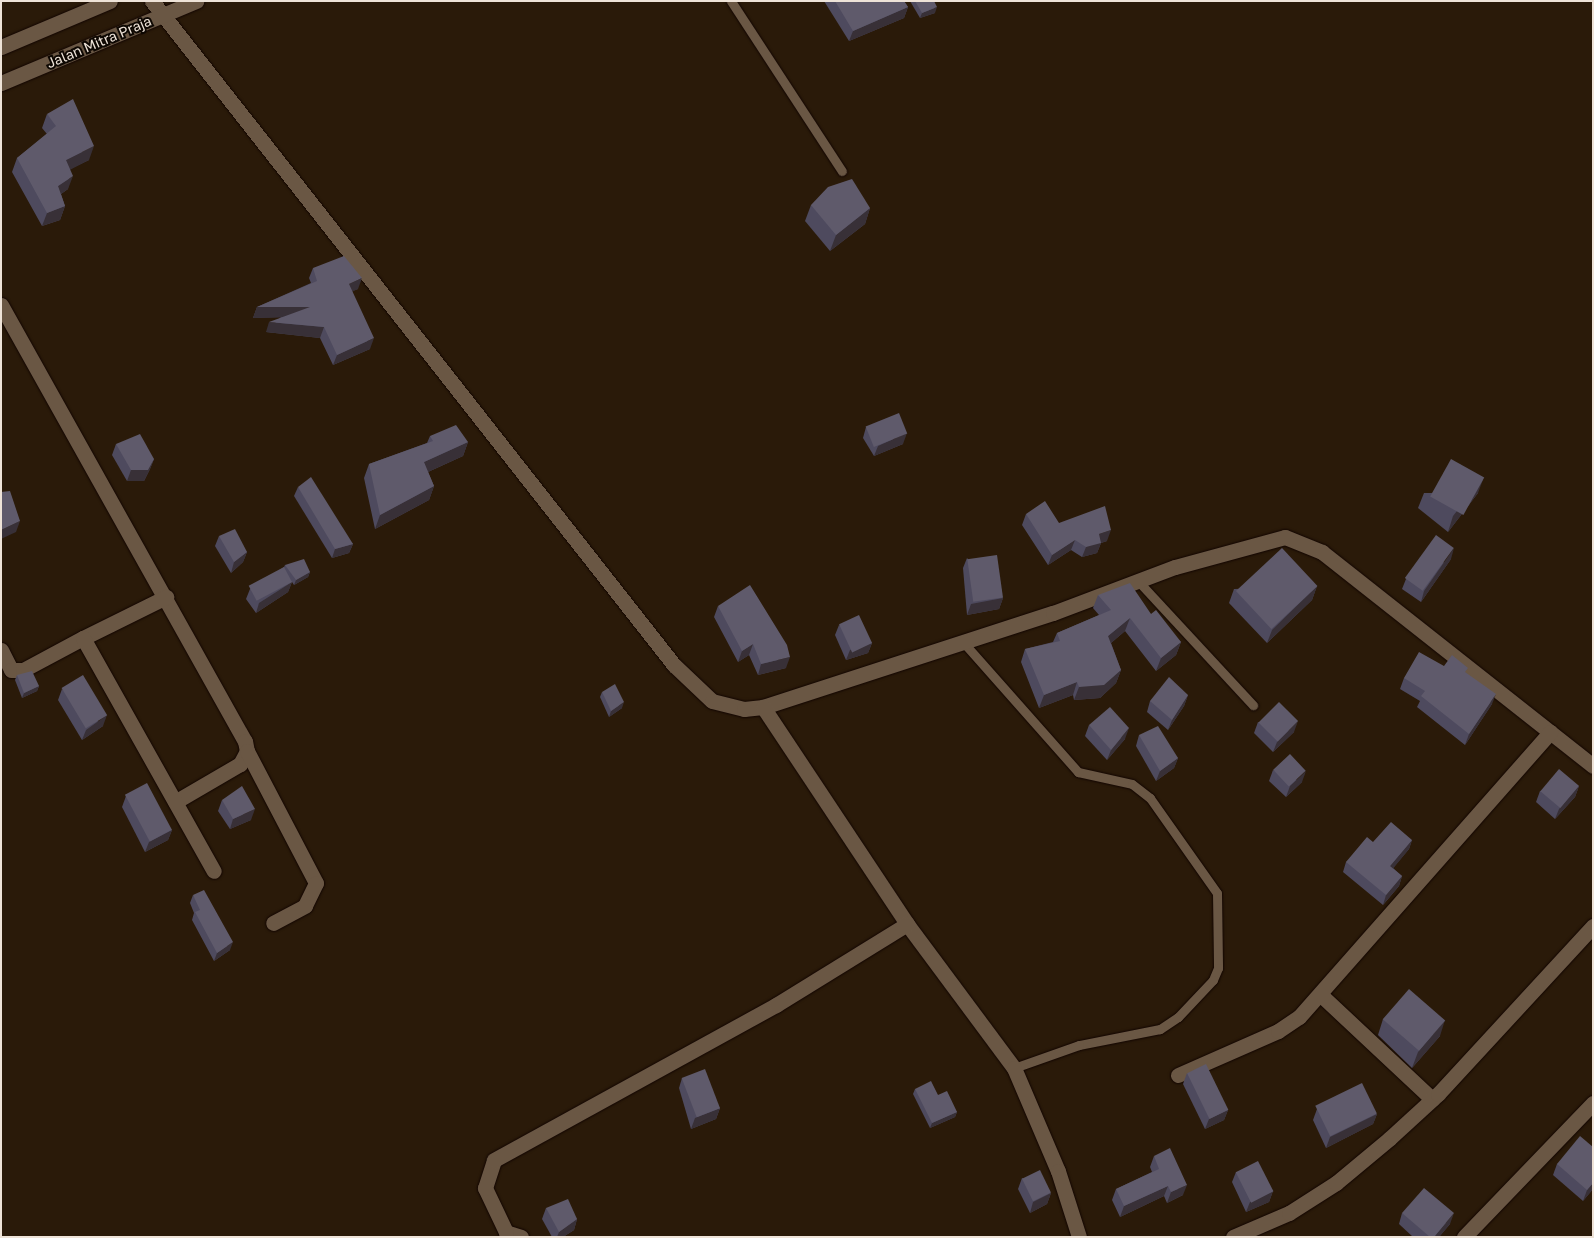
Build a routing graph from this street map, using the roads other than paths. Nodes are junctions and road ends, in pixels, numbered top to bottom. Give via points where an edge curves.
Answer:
1 (110, 1) edge
2 (152, 1) edge
3 (196, 1) edge
4 (731, 1) edge
5 (163, 15) junction
6 (1, 47) edge
7 (1, 83) edge
8 (842, 171) dead end
9 (1, 305) edge
10 (1139, 582) junction
11 (166, 597) junction
12 (83, 638) junction
13 (963, 642) junction
14 (1, 650) edge
15 (1253, 705) dead end
16 (763, 707) junction
17 (1550, 732) junction
18 (247, 751) junction
19 (1593, 766) edge
20 (175, 802) junction
21 (214, 871) dead end
22 (273, 923) dead end
23 (907, 924) junction
24 (1593, 926) edge
25 (1322, 996) junction
26 (1014, 1068) junction
27 (1178, 1075) dead end
28 (1432, 1099) junction
29 (1593, 1103) edge
30 (521, 1237) edge
31 (1079, 1237) edge
32 (1233, 1237) edge
33 (1464, 1237) edge

1 - 6 street
2 - 5 street
3 - 5 street, Jalan Mitra Praja
4 - 8 lane
5 - 7 street, Jalan Mitra Praja
5 - 16 street via 674,665 712,701 744,709
9 - 11 street
10 - 13 street
10 - 15 lane
10 - 17 street via 1272,539 1309,544
11 - 12 street
11 - 18 street
12 - 14 street via 23,670 11,670
12 - 20 street
13 - 16 street
13 - 26 lane via 1078,772 1132,784 1150,798 1218,893 1218,968 1213,980 1178,1017 1160,1029 1079,1045
16 - 23 street
17 - 19 street
17 - 25 street
18 - 20 street via 240,764
18 - 22 street via 316,883 305,906
20 - 21 street
23 - 26 street
23 - 30 street via 776,1005 494,1160 485,1188 506,1232
24 - 28 street
25 - 27 street via 1278,1031
25 - 28 street
26 - 31 street via 1058,1172
28 - 32 street via 1336,1183 1289,1213
29 - 33 street

